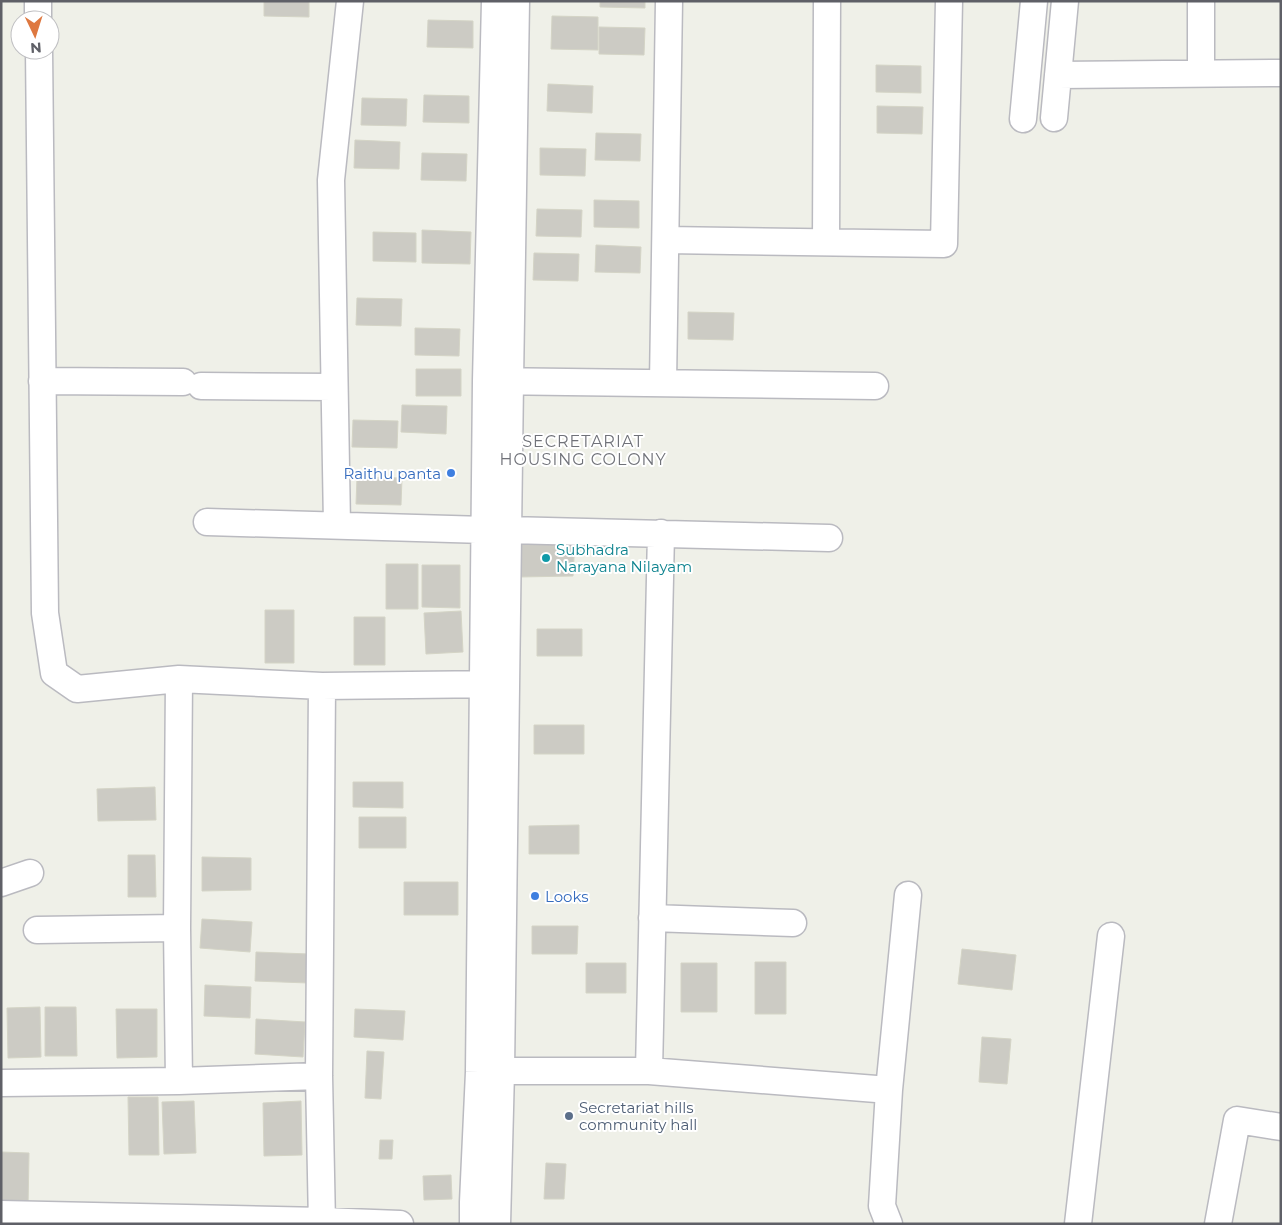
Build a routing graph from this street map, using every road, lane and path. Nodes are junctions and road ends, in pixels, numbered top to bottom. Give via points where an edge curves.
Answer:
1 (350, 1) edge
2 (495, 1) edge
3 (516, 1) edge
4 (669, 1) edge
5 (827, 1) edge
6 (950, 1) edge
7 (1034, 1) edge
8 (1066, 1) edge
9 (1201, 1) edge
10 (39, 60) edge
11 (1201, 73) junction
12 (1281, 73) edge
13 (1058, 75) junction
14 (1054, 118) dead end
15 (1023, 120) dead end
16 (666, 240) junction
17 (826, 242) junction
18 (42, 381) junction
19 (498, 381) junction
20 (663, 383) junction
21 (875, 386) dead end
22 (334, 387) junction
23 (207, 522) dead end
24 (337, 525) junction
25 (496, 530) junction
26 (661, 533) junction
27 (829, 538) dead end
28 (179, 679) junction
29 (494, 684) junction
30 (322, 686) junction
31 (30, 873) dead end
32 (1, 883) edge
33 (908, 895) dead end
34 (652, 918) junction
35 (793, 923) dead end
36 (178, 928) junction
37 (37, 930) dead end
38 (1111, 936) dead end
39 (501, 1071) junction
40 (649, 1071) junction
41 (319, 1076) junction
42 (179, 1081) junction
43 (1, 1083) edge
44 (889, 1090) junction
45 (1281, 1127) edge
46 (1, 1214) edge
47 (881, 1218) edge
48 (322, 1222) edge
49 (400, 1224) edge
50 (473, 1224) edge
51 (497, 1224) edge
52 (1078, 1224) edge
53 (1218, 1224) edge

1 - 22 street via 331,180
2 - 19 street
3 - 19 street
4 - 16 street
5 - 17 street
6 - 17 street via 944,244
7 - 15 street
8 - 13 street
9 - 11 street
10 - 18 street
11 - 12 street
11 - 13 street
13 - 14 street
16 - 17 street
16 - 20 street
18 - 22 street
18 - 28 street via 45,613 54,673 77,689
19 - 20 street
19 - 25 street
20 - 21 street
22 - 24 street
23 - 24 street
24 - 25 street
25 - 26 street
25 - 29 street
26 - 27 street
26 - 34 street
28 - 30 street
28 - 36 street
29 - 30 street
29 - 39 street
29 - 50 street
30 - 41 street
31 - 32 street
33 - 44 street
34 - 35 street
34 - 40 street
36 - 37 street
36 - 42 street
38 - 52 street
39 - 40 street
39 - 51 street
40 - 44 street
41 - 42 street
41 - 48 street
42 - 43 street
44 - 47 street
45 - 53 street via 1237,1120
46 - 48 street
48 - 49 street

